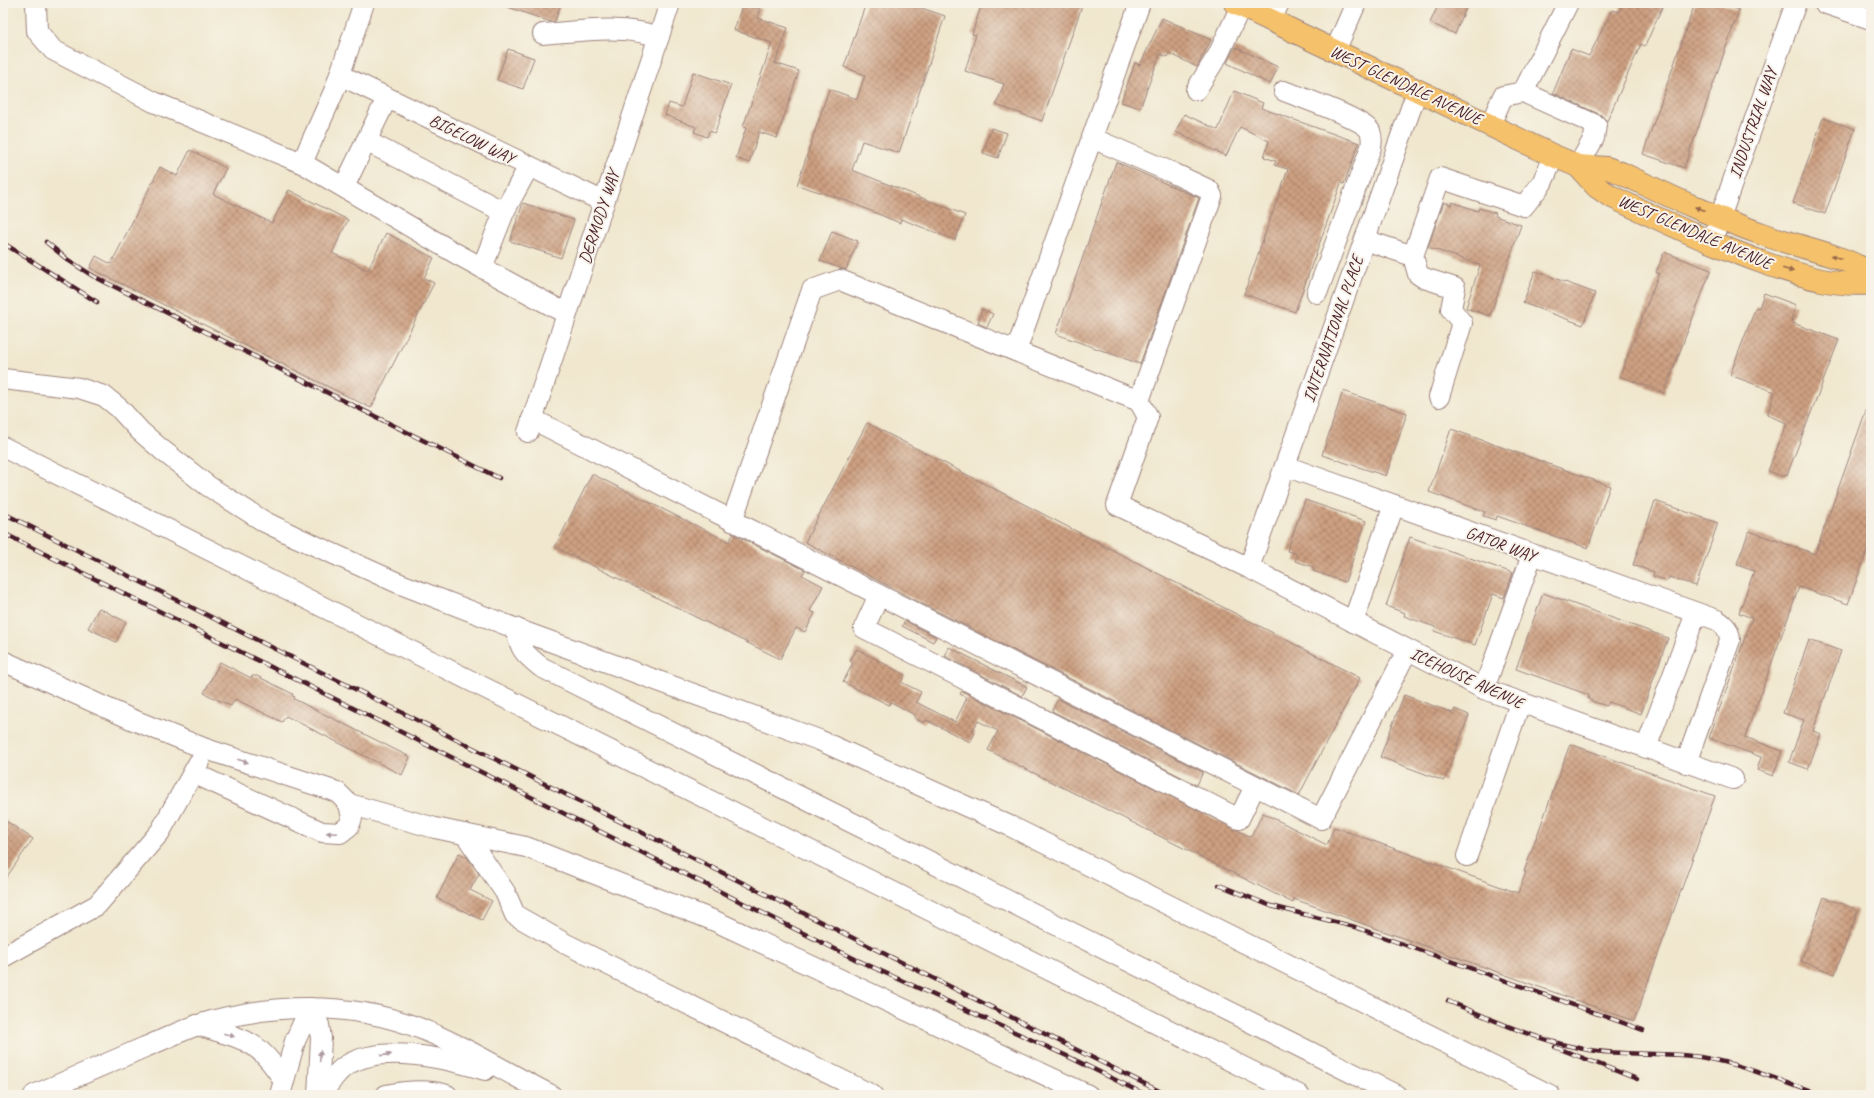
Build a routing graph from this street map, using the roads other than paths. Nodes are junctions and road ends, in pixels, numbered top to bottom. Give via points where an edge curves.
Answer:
1 (36, 3) edge
2 (364, 3) edge
3 (670, 3) edge
4 (1140, 3) edge
5 (1356, 3) edge
6 (1568, 3) edge
7 (1796, 3) edge
8 (1824, 3) edge
9 (1238, 4) edge
10 (1275, 12) edge
11 (1871, 19) edge
12 (543, 34) dead end
13 (659, 37) junction
14 (1335, 51) junction
15 (340, 75) junction
16 (1196, 90) dead end
17 (1417, 90) junction
18 (1284, 91) dead end
19 (1522, 92) junction
20 (387, 98) junction
21 (1490, 125) junction
22 (1092, 138) junction
23 (366, 141) junction
24 (1372, 143) junction
25 (1396, 150) junction
26 (1554, 156) junction
27 (302, 163) junction
28 (529, 166) junction
29 (1578, 166) junction
30 (344, 187) junction
31 (604, 202) junction
32 (504, 212) junction
33 (1720, 217) junction
34 (1365, 240) junction
35 (1711, 243) junction
36 (1413, 256) junction
37 (482, 268) junction
38 (1325, 271) junction
39 (1871, 273) edge
40 (1350, 281) junction
41 (1871, 283) edge
42 (1318, 293) dead end
43 (567, 314) junction
44 (1016, 351) junction
45 (3, 379) edge
46 (1439, 397) dead end
47 (1139, 401) junction
48 (3, 446) edge
49 (1285, 466) junction
50 (1394, 505) junction
51 (732, 521) junction
52 (1532, 555) junction
53 (1249, 568) junction
54 (880, 595) junction
55 (1696, 613) junction
56 (1353, 622) junction
57 (515, 628) junction
58 (1407, 651) junction
59 (3, 661) edge
60 (1484, 689) junction
61 (1520, 703) junction
62 (1646, 748) junction
63 (206, 749) junction
64 (1686, 763) junction
65 (193, 773) junction
66 (1733, 779) dead end
67 (1255, 786) junction
68 (349, 804) junction
69 (465, 834) junction
70 (1467, 856) dead end
71 (3, 957) edge
72 (310, 1008) junction
73 (197, 1025) junction
74 (282, 1088) edge
75 (540, 1091) edge
76 (34, 1095) edge
77 (318, 1095) edge
78 (322, 1095) edge
79 (386, 1095) edge
80 (447, 1095) edge
81 (872, 1095) edge
82 (1088, 1095) edge
83 (1299, 1095) edge
84 (1396, 1095) edge
85 (1550, 1095) edge

1 - 27 street via 37,31 53,50 154,102
2 - 15 street
3 - 13 street, DERMODY WAY
4 - 22 street
5 - 14 street
6 - 19 street
7 - 33 street, INDUSTRIAL WAY
8 - 11 street
9 - 10 main road, WEST GLENDALE AVENUE
9 - 16 street via 1218,54
10 - 14 main road, WEST GLENDALE AVENUE
12 - 13 street via 601,30 646,32
13 - 31 street, DERMODY WAY
14 - 17 main road, WEST GLENDALE AVENUE
15 - 20 street, BIGELOW WAY
15 - 27 street
17 - 21 main road, WEST GLENDALE AVENUE
17 - 25 street, INTERNATIONAL PLACE
18 - 24 street via 1358,121 1370,131
19 - 21 street via 1503,96
19 - 29 street via 1596,125 1594,138
20 - 23 street
20 - 28 street, BIGELOW WAY
21 - 26 main road, WEST GLENDALE AVENUE
22 - 44 street
22 - 47 street via 1209,190 1212,196
23 - 30 street
23 - 32 street
24 - 25 street
24 - 38 street
25 - 34 street, INTERNATIONAL PLACE
26 - 29 main road, WEST GLENDALE AVENUE
26 - 36 street via 1542,183 1524,206 1440,178
27 - 30 street
28 - 31 street, BIGELOW WAY
28 - 32 street
33 -> 29 main road, WEST GLENDALE AVENUE via 1621,173 1607,168
29 - 35 main road, WEST GLENDALE AVENUE via 1597,187 1610,196
30 - 37 street
31 - 43 street, DERMODY WAY
32 - 37 street
33 - 35 street, INDUSTRIAL WAY
39 -> 33 main road, WEST GLENDALE AVENUE via 1841,258 1779,240
34 - 36 street
34 - 40 street, INTERNATIONAL PLACE
35 -> 41 main road, WEST GLENDALE AVENUE via 1776,267 1823,280 1854,285
36 - 46 street via 1418,274 1455,288 1451,309 1462,323
37 - 43 street
38 - 40 street
38 - 42 street
40 - 49 street, INTERNATIONAL PLACE
43 - 51 street, DERMODY WAY via 530,425
44 - 47 street
44 - 51 street via 840,280 812,290
45 - 57 street via 79,388 104,396 162,450 208,486 265,522 398,583
47 - 53 street, ICEHOUSE AVENUE via 1148,417 1117,505
48 - 83 street
49 - 50 street, GATOR WAY
49 - 53 street, INTERNATIONAL PLACE
50 - 52 street, GATOR WAY
50 - 56 street
51 - 54 street
52 - 55 street, GATOR WAY
52 - 60 street
53 - 56 street, ICEHOUSE AVENUE
54 - 67 street
54 - 67 street via 864,628 1224,812 1239,819
55 - 62 street
55 - 64 street, GATOR WAY via 1717,620 1729,631 1730,640
56 - 58 street, ICEHOUSE AVENUE
57 - 84 street via 525,655 541,667
57 - 85 street via 819,740 955,800
58 - 60 street, ICEHOUSE AVENUE
58 - 67 street via 1321,819
59 - 63 street via 131,719
60 - 61 street, ICEHOUSE AVENUE
61 - 62 street, ICEHOUSE AVENUE
61 - 70 street
62 - 64 street, ICEHOUSE AVENUE
63 - 65 street
63 -> 68 street via 337,792
64 - 66 street, ICEHOUSE AVENUE
68 -> 65 street via 352,818 349,826 340,833 322,832
65 - 71 street via 160,832 97,905
68 - 69 street
69 - 81 street via 505,892 515,915 566,944
69 - 82 street via 526,846 715,920
72 - 73 street via 255,1012
72 - 74 street via 295,1041
72 - 75 street via 340,1009 382,1016 419,1028
77 -> 72 street via 321,1038 319,1025
73 -> 74 street via 253,1044 266,1054
73 - 76 street
78 -> 75 street via 329,1082 348,1064 373,1056 395,1054 450,1060
79 - 80 street via 418,1091

